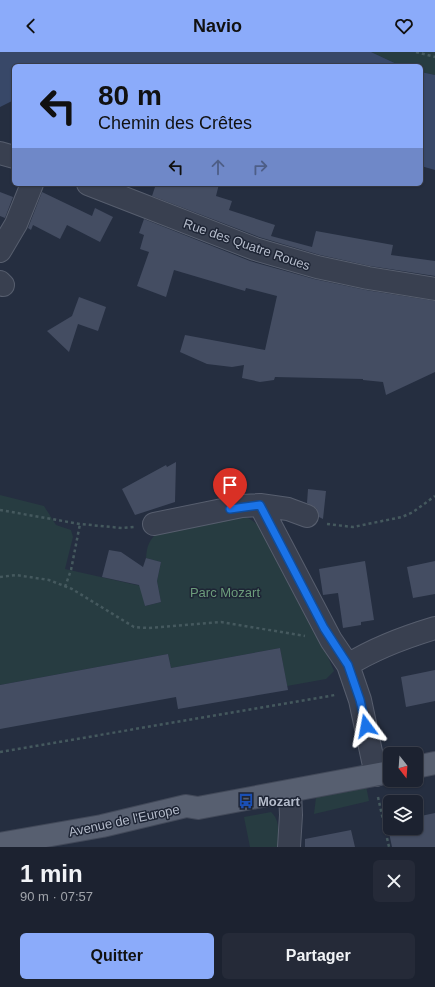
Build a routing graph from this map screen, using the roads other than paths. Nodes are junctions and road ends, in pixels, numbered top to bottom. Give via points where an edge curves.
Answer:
1 (0, 152) edge
2 (12, 156) edge
3 (31, 186) edge
4 (93, 186) edge
5 (0, 251) edge
6 (435, 288) edge
7 (260, 505) junction
8 (307, 516) road end
9 (154, 524) dead end
10 (435, 628) edge
11 (348, 665) junction
12 (435, 763) edge
13 (423, 765) edge
14 (383, 773) edge
15 (290, 792) junction
16 (0, 844) edge
17 (289, 847) edge

1 - 2 street
3 - 5 street
4 - 6 street, Rue des Quatre Roues via 255,249 324,269
7 - 8 street
7 - 9 street via 242,506
7 - 11 street via 331,640
10 - 11 street via 384,646
11 - 14 street
12 - 13 main road
14 - 15 main road, Avenue de l'Europe
15 - 16 main road, Avenue de l'Europe via 198,808 186,806 102,826
15 - 17 street

